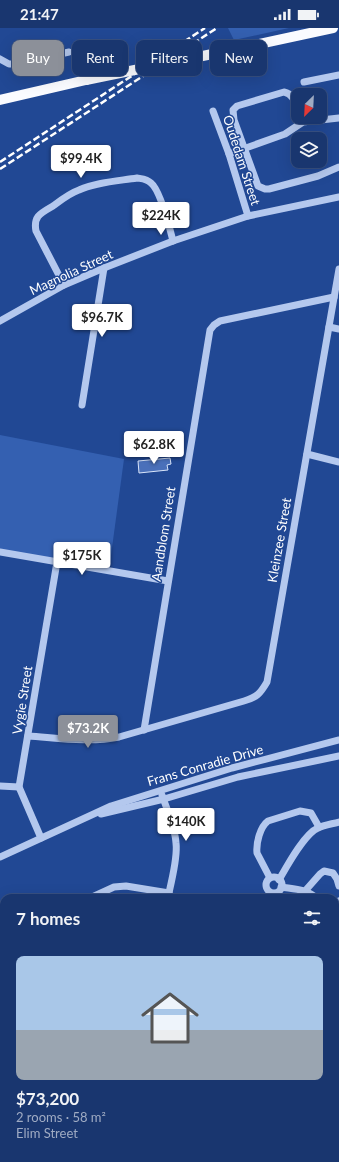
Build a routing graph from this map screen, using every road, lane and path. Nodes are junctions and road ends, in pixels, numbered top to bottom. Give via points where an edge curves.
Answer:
1 (333, 28) edge
2 (69, 52) dead end
3 (0, 59) edge
4 (339, 75) edge
5 (304, 82) dead end
6 (291, 96) edge
7 (0, 100) edge
8 (213, 111) dead end
9 (339, 118) edge
10 (327, 119) edge
11 (295, 124) edge
12 (244, 149) junction
13 (229, 154) junction
14 (339, 167) edge
15 (339, 197) edge
16 (248, 216) junction
17 (174, 241) junction
18 (104, 268) junction
19 (339, 269) edge
20 (64, 285) junction
21 (334, 297) junction
22 (0, 321) edge
23 (329, 327) junction
24 (339, 329) edge
25 (82, 405) dead end
26 (306, 454) junction
27 (339, 462) edge
28 (0, 552) edge
29 (57, 562) junction
30 (168, 581) junction
31 (144, 730) junction
32 (28, 736) junction
33 (339, 740) edge
34 (339, 756) edge
35 (0, 786) edge
36 (19, 787) junction
37 (160, 790) junction
38 (164, 799) junction
39 (80, 820) junction
40 (337, 822) edge
41 (319, 827) junction
42 (41, 838) junction
43 (0, 857) edge
44 (270, 878) junction
45 (280, 883) junction
46 (339, 886) edge
47 (305, 891) junction
48 (99, 894) edge
49 (160, 894) edge
50 (169, 894) edge
51 (267, 894) edge
52 (270, 894) edge
53 (312, 894) edge

1 - 7 main road, bridge
2 - 3 street via 16,64 9,64
4 - 5 street
6 - 12 street via 284,92 237,106 233,110 232,115
8 - 13 street, Oudedam Street
9 - 10 street
11 - 12 street via 285,134
12 - 13 street
12 - 14 street via 256,183 265,189 318,176
13 - 16 street, Oudedam Street
15 - 16 street, Magnolia Street
16 - 17 street, Magnolia Street
17 - 18 street, Magnolia Street
17 - 20 street via 158,194 153,184 145,179 137,178 79,190 42,212 34,224
18 - 20 street, Magnolia Street
18 - 25 street
19 - 21 street, Kleinzee Street
20 - 22 street, Magnolia Street
21 - 23 street, Kleinzee Street
21 - 30 street, Aandblom Street via 220,321 210,330
23 - 24 street
23 - 26 street, Kleinzee Street
26 - 27 street
26 - 31 street, Kleinzee Street via 267,682 257,696 251,699
28 - 29 street
29 - 30 street
29 - 32 street, Vygie Street
30 - 31 street, Aandblom Street
31 - 32 street, Kleinzee Street via 119,738 105,739
32 - 36 street, Vygie Street
33 - 37 street, Frans Conradie Drive
34 - 38 street, Frans Conradie Drive via 238,778
35 - 36 street
36 - 42 street
37 - 38 street
37 - 39 street, Frans Conradie Drive via 111,806
38 - 39 street, Frans Conradie Drive
38 - 50 street via 176,843
39 - 42 street, Frans Conradie Drive
40 - 41 street
41 - 44 street via 312,813 304,811 265,823 257,853
41 - 45 street via 308,836
42 - 43 street, Frans Conradie Drive
44 - 45 street via 275,878
44 - 51 street via 266,882
45 - 47 street
45 - 52 street via 280,890
46 - 47 street via 333,873 324,871
47 - 53 street
48 - 49 street via 114,887 126,886

